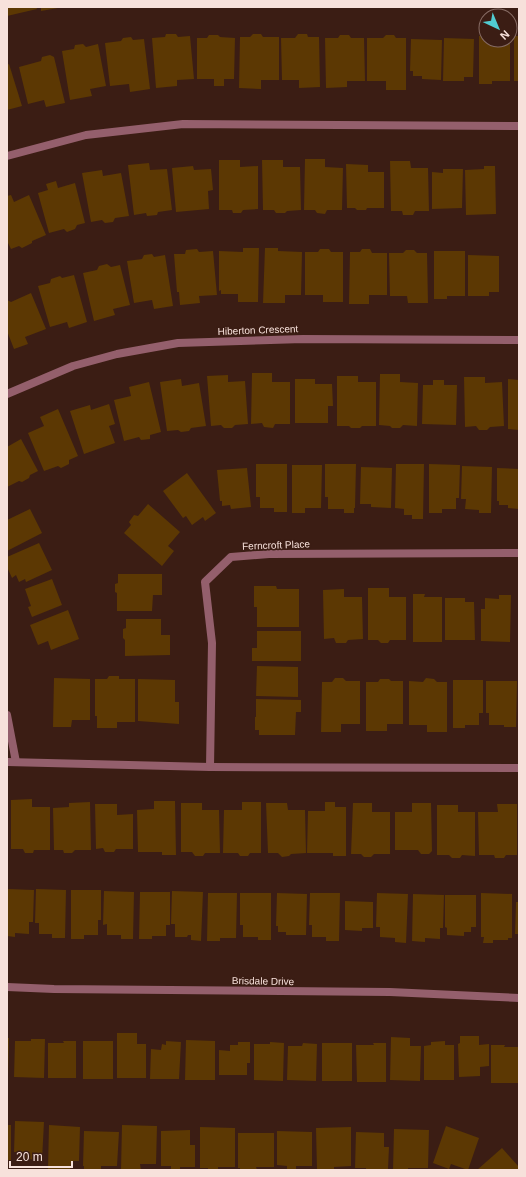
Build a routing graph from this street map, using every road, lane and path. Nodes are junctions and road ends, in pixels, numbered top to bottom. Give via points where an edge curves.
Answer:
1 (519, 126) edge
2 (7, 156) edge
3 (519, 340) edge
4 (7, 394) edge
5 (519, 553) edge
6 (7, 715) edge
7 (11, 762) edge
8 (210, 767) junction
9 (519, 768) edge
10 (7, 987) edge
11 (519, 998) edge

1 - 2 street via 182,124 86,135
3 - 4 street, Hiberton Crescent via 303,339 178,344 117,354 73,366
5 - 8 street, Ferncroft Place via 269,554 231,558 205,582 212,644
6 - 7 street
7 - 8 street
8 - 9 street
10 - 11 street, Brisdale Drive via 390,992

